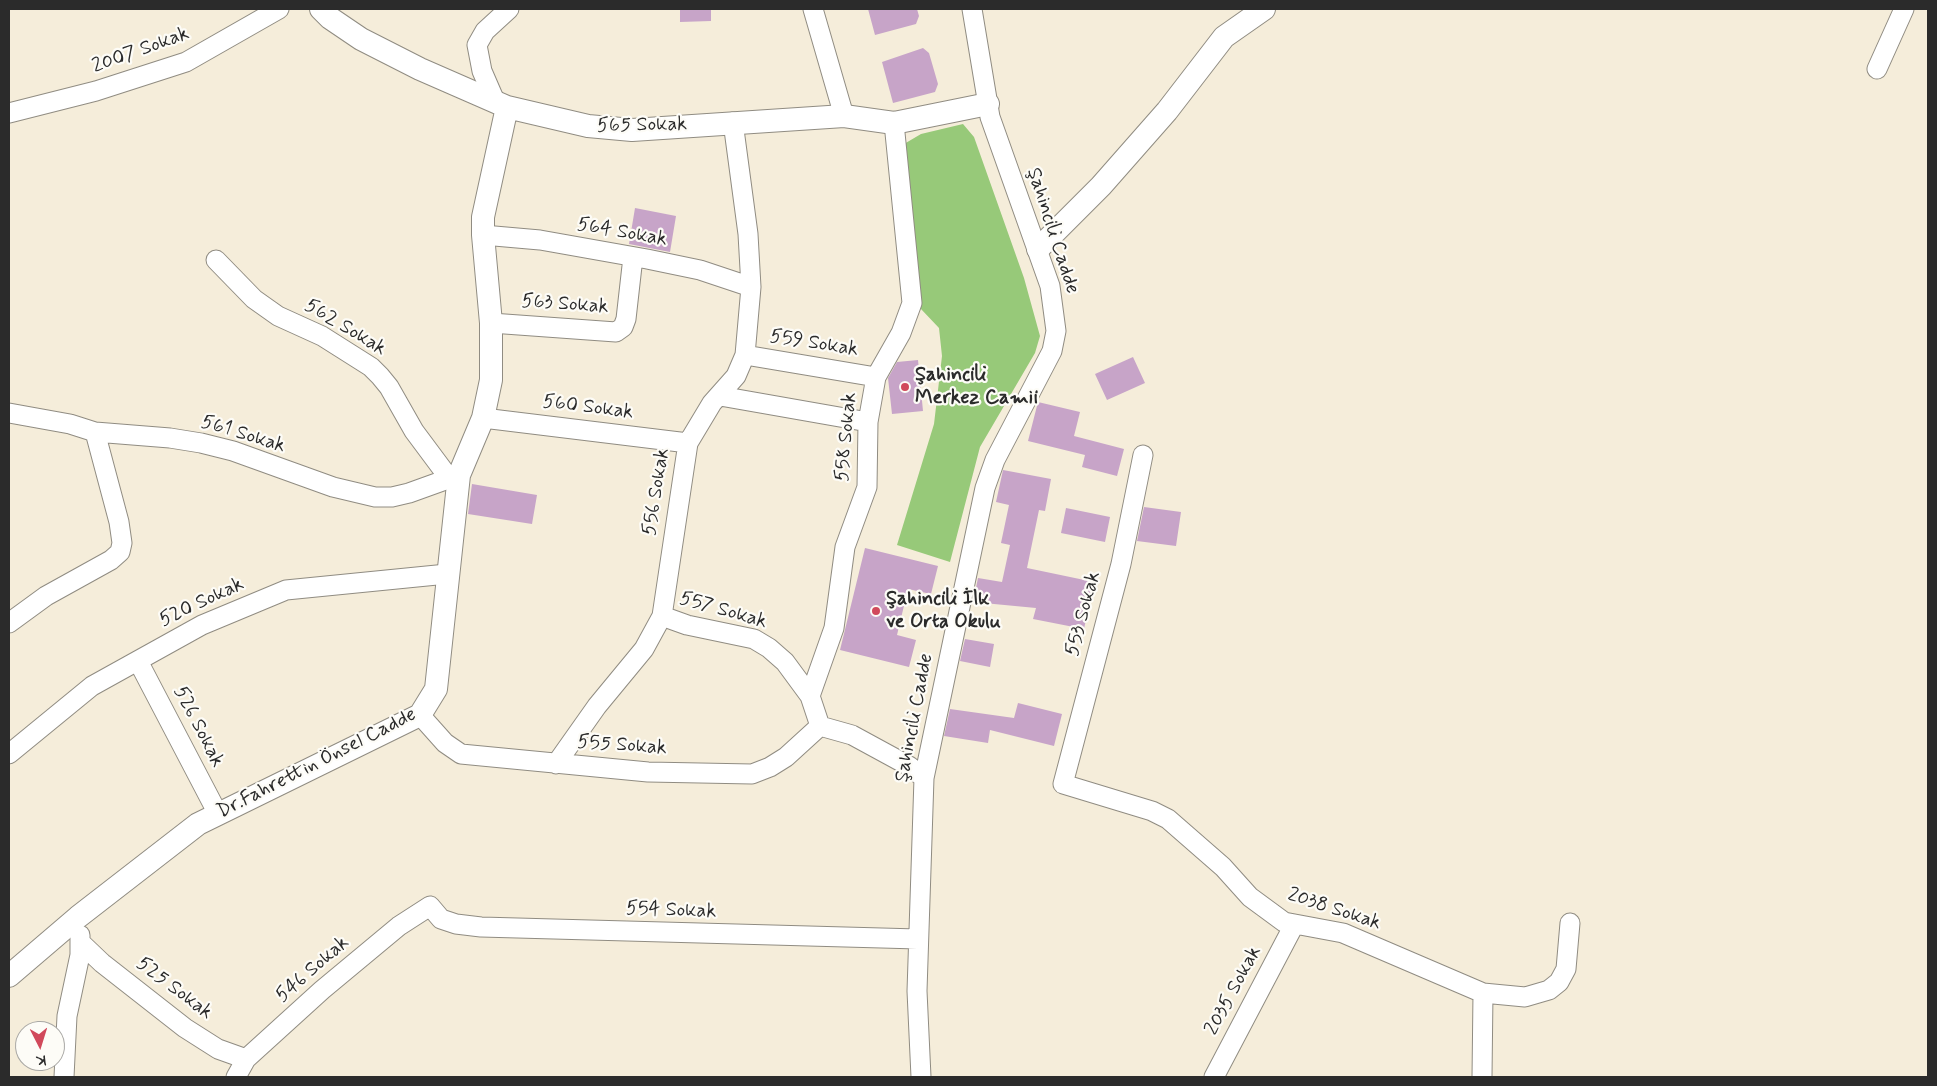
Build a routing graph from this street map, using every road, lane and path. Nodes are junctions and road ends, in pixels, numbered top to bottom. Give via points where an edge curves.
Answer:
1 (279, 9) edge
2 (321, 9) edge
3 (509, 9) edge
4 (813, 9) edge
5 (972, 9) edge
6 (1264, 9) edge
7 (1904, 9) edge
8 (1877, 69) dead end
9 (501, 104) junction
10 (988, 104) junction
11 (9, 114) edge
12 (844, 116) junction
13 (733, 122) junction
14 (894, 123) junction
15 (483, 235) junction
16 (1038, 249) junction
17 (633, 257) junction
18 (216, 260) dead end
19 (751, 287) junction
20 (491, 323) junction
21 (746, 355) junction
22 (876, 377) junction
23 (720, 396) junction
24 (9, 413) edge
25 (483, 418) junction
26 (868, 422) junction
27 (95, 432) junction
28 (688, 443) junction
29 (1143, 455) dead end
30 (454, 477) junction
31 (447, 574) junction
32 (662, 616) junction
33 (9, 623) edge
34 (138, 661) junction
35 (810, 696) junction
36 (420, 715) junction
37 (820, 726) junction
38 (9, 754) edge
39 (556, 764) junction
40 (924, 778) junction
41 (1063, 784) joint
42 (218, 814) junction
43 (430, 906) joint
44 (78, 916) junction
45 (1570, 923) dead end
46 (1294, 925) junction
47 (918, 939) junction
48 (81, 943) junction
49 (9, 976) edge
50 (1483, 993) junction
51 (246, 1059) junction
52 (64, 1077) edge
53 (236, 1077) edge
54 (921, 1077) edge
55 (1214, 1077) edge
56 (1482, 1077) edge

1 - 11 street, 2007 Sokak via 186,62
2 - 9 street, 565 Sokak via 361,40
3 - 9 street via 485,30 477,45 482,71
4 - 12 street
5 - 10 street, Şahincili Cadde
6 - 16 street via 1224,37 1167,111
7 - 8 street
9 - 13 street, 565 Sokak via 588,126 632,130
9 - 15 street, Dr.Fahrettin Önsel Cadde
10 - 14 street, 565 Sokak
10 - 16 street, Şahincili Cadde via 990,118
12 - 13 street, 565 Sokak
12 - 14 street, 565 Sokak
13 - 19 street, 556 Sokak via 748,234
14 - 22 street, 558 Sokak via 912,303 901,333
15 - 17 street, 564 Sokak via 540,240
15 - 20 street, Dr.Fahrettin Önsel Cadde
16 - 40 street, Şahincili Cadde via 1050,286 1056,341 995,460 985,488
17 - 19 street, 564 Sokak via 700,270
17 - 20 street, 563 Sokak via 626,319 616,332
18 - 30 street, 562 Sokak via 254,299 278,316 322,336 376,372 389,387 414,432
19 - 21 street, 556 Sokak
20 - 25 street, Dr.Fahrettin Önsel Cadde via 491,380
21 - 22 street, 559 Sokak
21 - 23 street, 556 Sokak via 736,376
22 - 26 street, 558 Sokak
23 - 26 street
23 - 28 street, 556 Sokak via 712,403
24 - 27 street, 561 Sokak
25 - 28 street, 560 Sokak
25 - 30 street, Dr.Fahrettin Önsel Cadde
26 - 35 street, 558 Sokak via 867,487 845,548 831,641
27 - 30 street, 561 Sokak via 201,443 233,451 332,487 375,497 409,493
27 - 33 street via 119,522 120,552 46,596
28 - 32 street, 556 Sokak
29 - 41 street, 553 Sokak via 1121,564
30 - 31 street, Dr.Fahrettin Önsel Cadde
31 - 34 street, 520 Sokak via 286,590 202,626
31 - 36 street, Dr.Fahrettin Önsel Cadde via 436,689
32 - 35 street, 557 Sokak via 687,626 754,639 785,662
32 - 39 street, 556 Sokak via 644,649 597,706
34 - 38 street, 520 Sokak via 92,686
34 - 42 street, 526 Sokak
35 - 37 street, 557 Sokak
36 - 39 street, 555 Sokak via 445,743 461,754
36 - 42 street, Dr.Fahrettin Önsel Cadde
37 - 39 street, 555 Sokak via 786,757 752,774 648,772
37 - 40 street via 852,735
40 - 47 street, Şahincili Cadde
41 - 46 street, 2038 Sokak via 1152,811 1168,819 1223,867 1264,909
42 - 44 street, Dr.Fahrettin Önsel Cadde via 198,824
43 - 47 street, 554 Sokak via 441,919 482,927
43 - 51 street, 546 Sokak via 364,955
44 - 48 street
44 - 49 street, Dr.Fahrettin Önsel Cadde
45 - 50 street, 2038 Sokak via 1566,969 1559,982 1549,990 1525,997
46 - 50 street, 2038 Sokak via 1344,933
46 - 55 street, 2035 Sokak
47 - 54 street, Şahincili Cadde
48 - 51 street, 525 Sokak via 185,1028 218,1049
48 - 52 street via 67,1016
50 - 56 street
51 - 53 street, 546 Sokak

